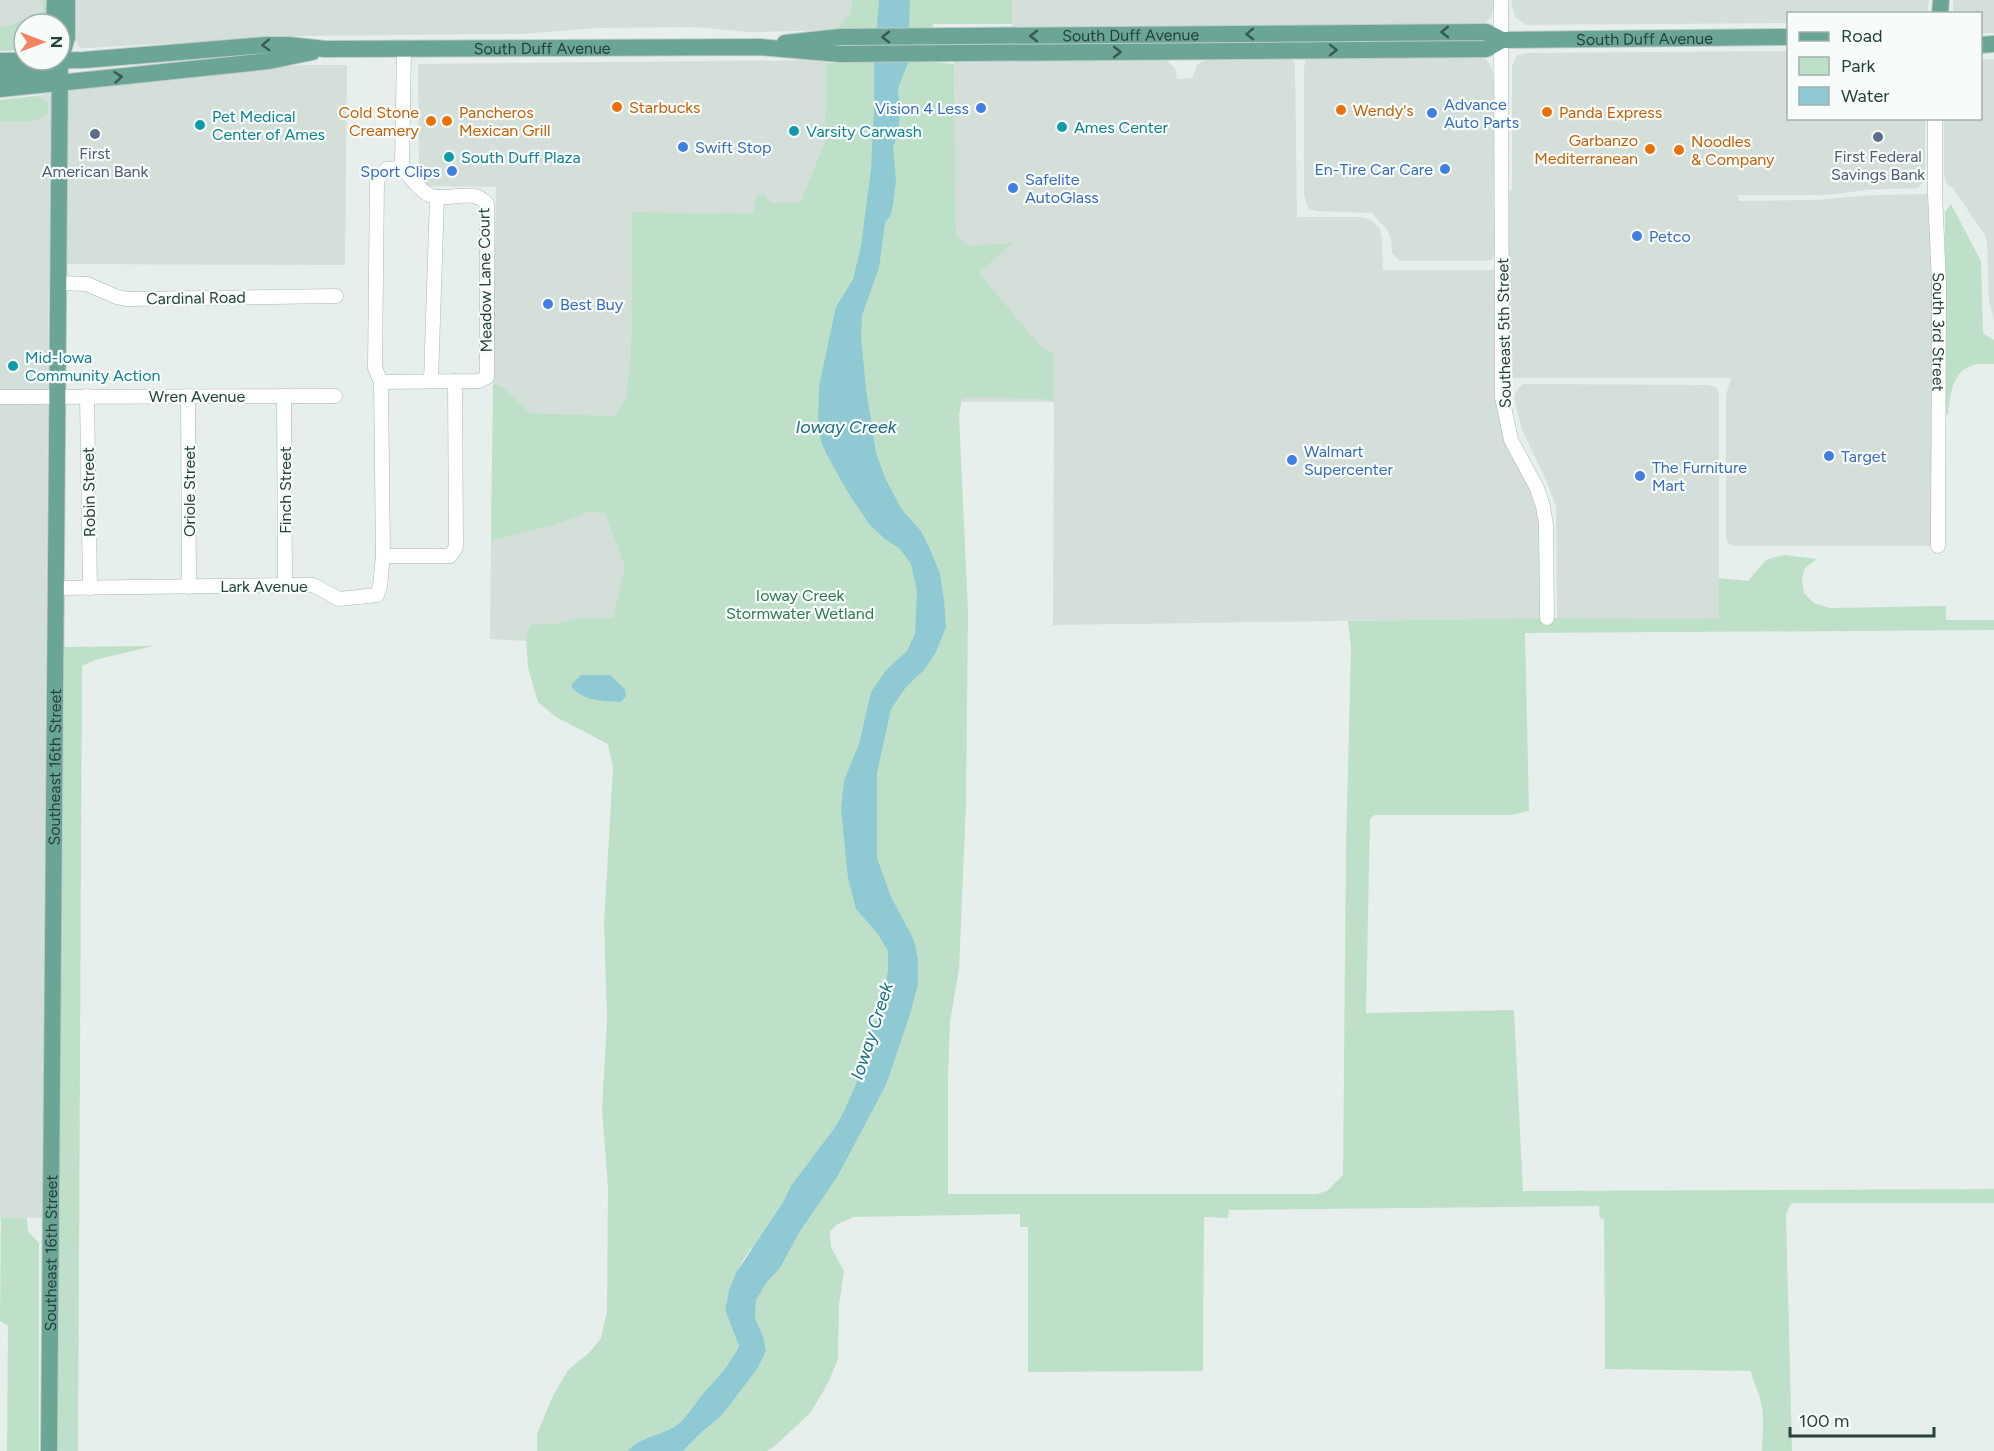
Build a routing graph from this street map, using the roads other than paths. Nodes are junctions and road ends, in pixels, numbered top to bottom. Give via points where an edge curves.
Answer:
1 (1502, 0) edge
2 (1787, 37) edge
3 (1502, 40) junction
4 (760, 47) junction
5 (325, 49) junction
6 (404, 49) junction
7 (72, 59) edge
8 (38, 72) edge
9 (60, 72) edge
10 (0, 77) edge
11 (60, 83) junction
12 (0, 89) edge
13 (1935, 120) edge
14 (402, 168) junction
15 (437, 197) junction
16 (59, 283) junction
17 (336, 296) dead end
18 (431, 381) junction
19 (455, 381) junction
20 (381, 382) junction
21 (58, 396) junction
22 (87, 396) junction
23 (188, 396) junction
24 (284, 396) junction
25 (335, 396) dead end
26 (0, 397) edge
27 (1938, 546) dead end
28 (383, 556) junction
29 (285, 585) junction
30 (189, 587) junction
31 (57, 588) junction
32 (90, 588) junction
33 (1547, 618) dead end
34 (49, 1451) edge

1 - 3 street, Southeast 5th Street
2 - 3 main road, South Duff Avenue
3 -> 4 main road, South Duff Avenue via 1486,32 840,37
4 -> 3 main road, South Duff Avenue via 840,54 1486,49
3 - 33 street, Southeast 5th Street via 1502,397 1511,440 1543,507
4 - 6 main road, South Duff Avenue
5 - 6 main road, South Duff Avenue
5 -> 7 main road, South Duff Avenue via 266,45
11 -> 5 main road, South Duff Avenue via 268,61
6 - 14 street
8 - 10 main road
9 - 11 main road, Southeast 16th Street
11 - 12 main road, South Duff Avenue
11 - 16 main road, Southeast 16th Street
13 - 27 street, South 3rd Street
14 - 15 street via 428,194
14 - 20 street via 387,169 377,179 375,368
15 - 18 street
15 - 19 street, Meadow Lane Court via 475,196 487,204 486,377 479,381
16 - 17 street, Cardinal Road via 87,284 128,299
16 - 21 main road, Southeast 16th Street
18 - 19 street, Meadow Lane Court
18 - 20 street, Meadow Lane Court
19 - 28 street via 456,547 450,556
20 - 28 street
21 - 22 street, Wren Avenue
21 - 26 street, Wren Avenue
21 - 31 main road, Southeast 16th Street
22 - 23 street, Wren Avenue
22 - 32 street, Robin Street
23 - 24 street, Wren Avenue
23 - 30 street, Oriole Street
24 - 25 street, Wren Avenue
24 - 29 street, Finch Street
28 - 29 street, Lark Avenue via 376,595 339,599 313,585
29 - 30 street, Lark Avenue
30 - 32 street, Lark Avenue
31 - 32 street, Lark Avenue
31 - 34 main road, Southeast 16th Street

